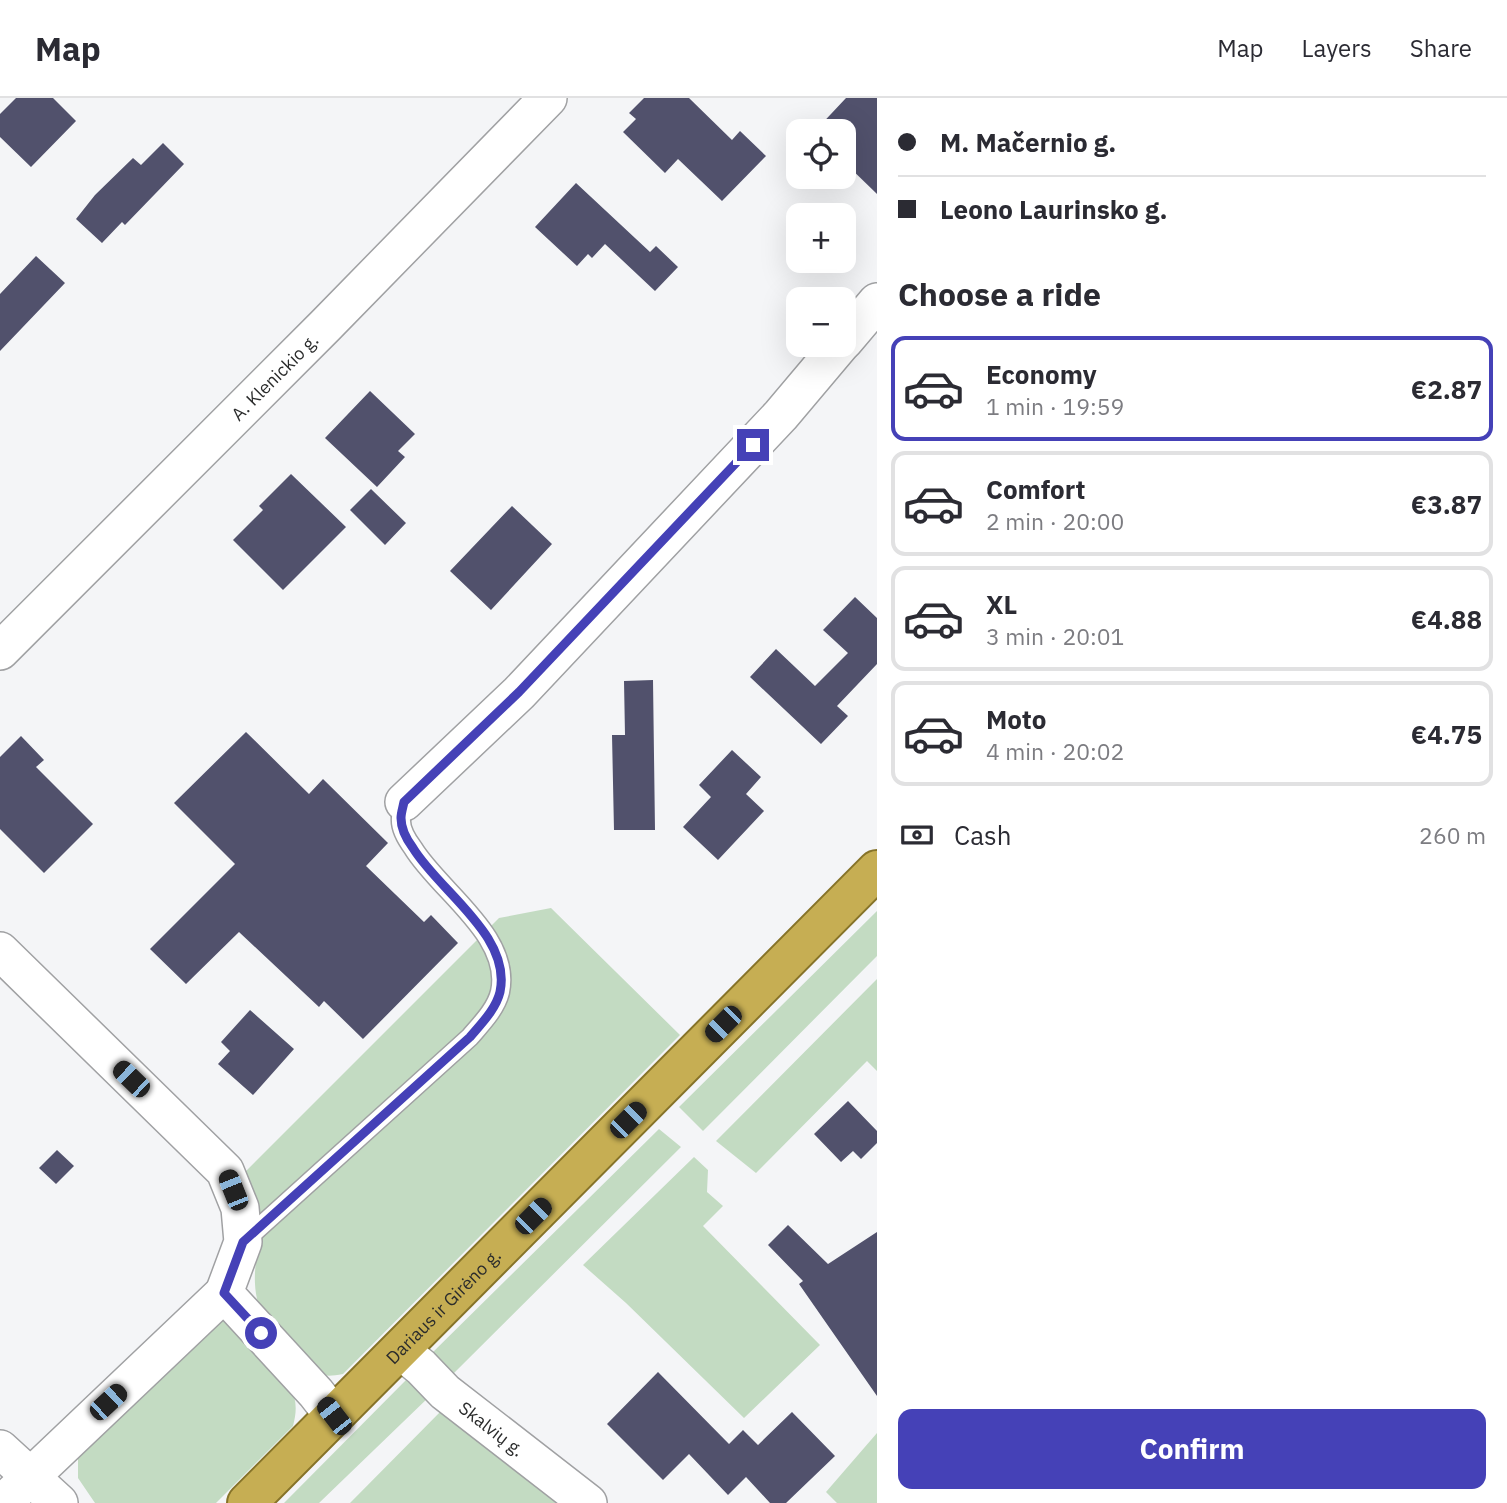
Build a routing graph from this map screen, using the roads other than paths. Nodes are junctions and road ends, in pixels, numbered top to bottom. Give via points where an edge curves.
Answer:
1 (548, 98) edge
2 (877, 302) edge
3 (856, 327) edge
4 (830, 357) edge
5 (0, 651) edge
6 (404, 802) joint
7 (877, 870) edge
8 (0, 951) edge
9 (243, 1242) junction
10 (224, 1293) junction
11 (400, 1350) junction
12 (334, 1416) junction
13 (0, 1449) edge
14 (30, 1475) junction
15 (3, 1503) edge
16 (59, 1503) edge
17 (247, 1503) edge
18 (588, 1503) edge

1 - 5 street, A. Klenickio g.
2 - 3 street
4 - 6 street via 519,692
6 - 9 lane via 401,820 406,838 495,950 500,994 470,1037
7 - 11 highway, Dariaus ir Girėno g.
8 - 9 street via 225,1171 240,1208
9 - 10 street
10 - 12 street
10 - 14 street
11 - 12 highway, Dariaus ir Girėno g.
11 - 18 street, Skalvių g. via 445,1392
12 - 17 highway, Dariaus ir Girėno g.
13 - 14 street
14 - 15 street
14 - 16 street

